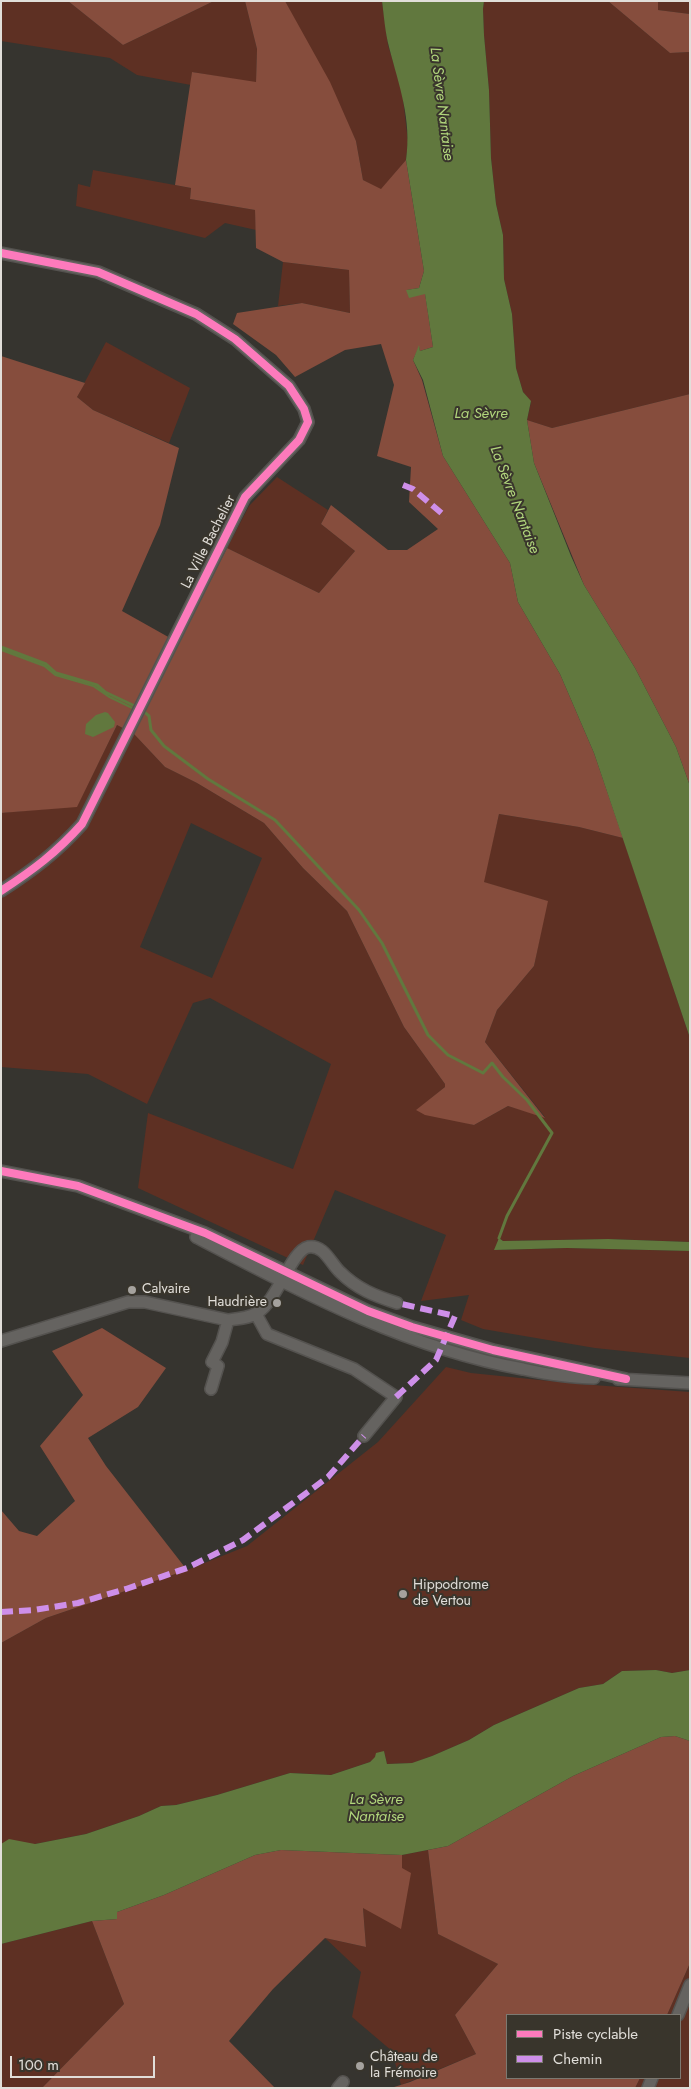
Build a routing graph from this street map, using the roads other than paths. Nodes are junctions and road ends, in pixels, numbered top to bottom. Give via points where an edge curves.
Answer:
1 (1, 252) edge
2 (1, 891) edge
3 (1, 1171) edge
4 (285, 1277) junction
5 (397, 1303) dead end
6 (256, 1314) junction
7 (228, 1320) junction
8 (1, 1342) edge
9 (626, 1379) junction
10 (690, 1383) edge
11 (210, 1389) dead end
12 (364, 1436) dead end
13 (690, 1985) edge
14 (678, 2014) edge

1 - 2 street, La Ville Bachelier via 98,272 196,314 235,340 289,386 304,409 308,422 299,440 246,497 82,824 47,860
3 - 4 street via 78,1186 141,1208 205,1233
4 - 5 street via 299,1252 312,1247 326,1254 355,1287
4 - 6 street via 274,1297
4 - 9 street via 412,1327 493,1350
4 - 9 street via 386,1330 489,1363 556,1376
6 - 7 street
6 - 12 street via 267,1334 354,1369 396,1397
7 - 8 street via 145,1302 128,1302
7 - 11 street via 212,1362 218,1366
9 - 10 street
13 - 14 street

